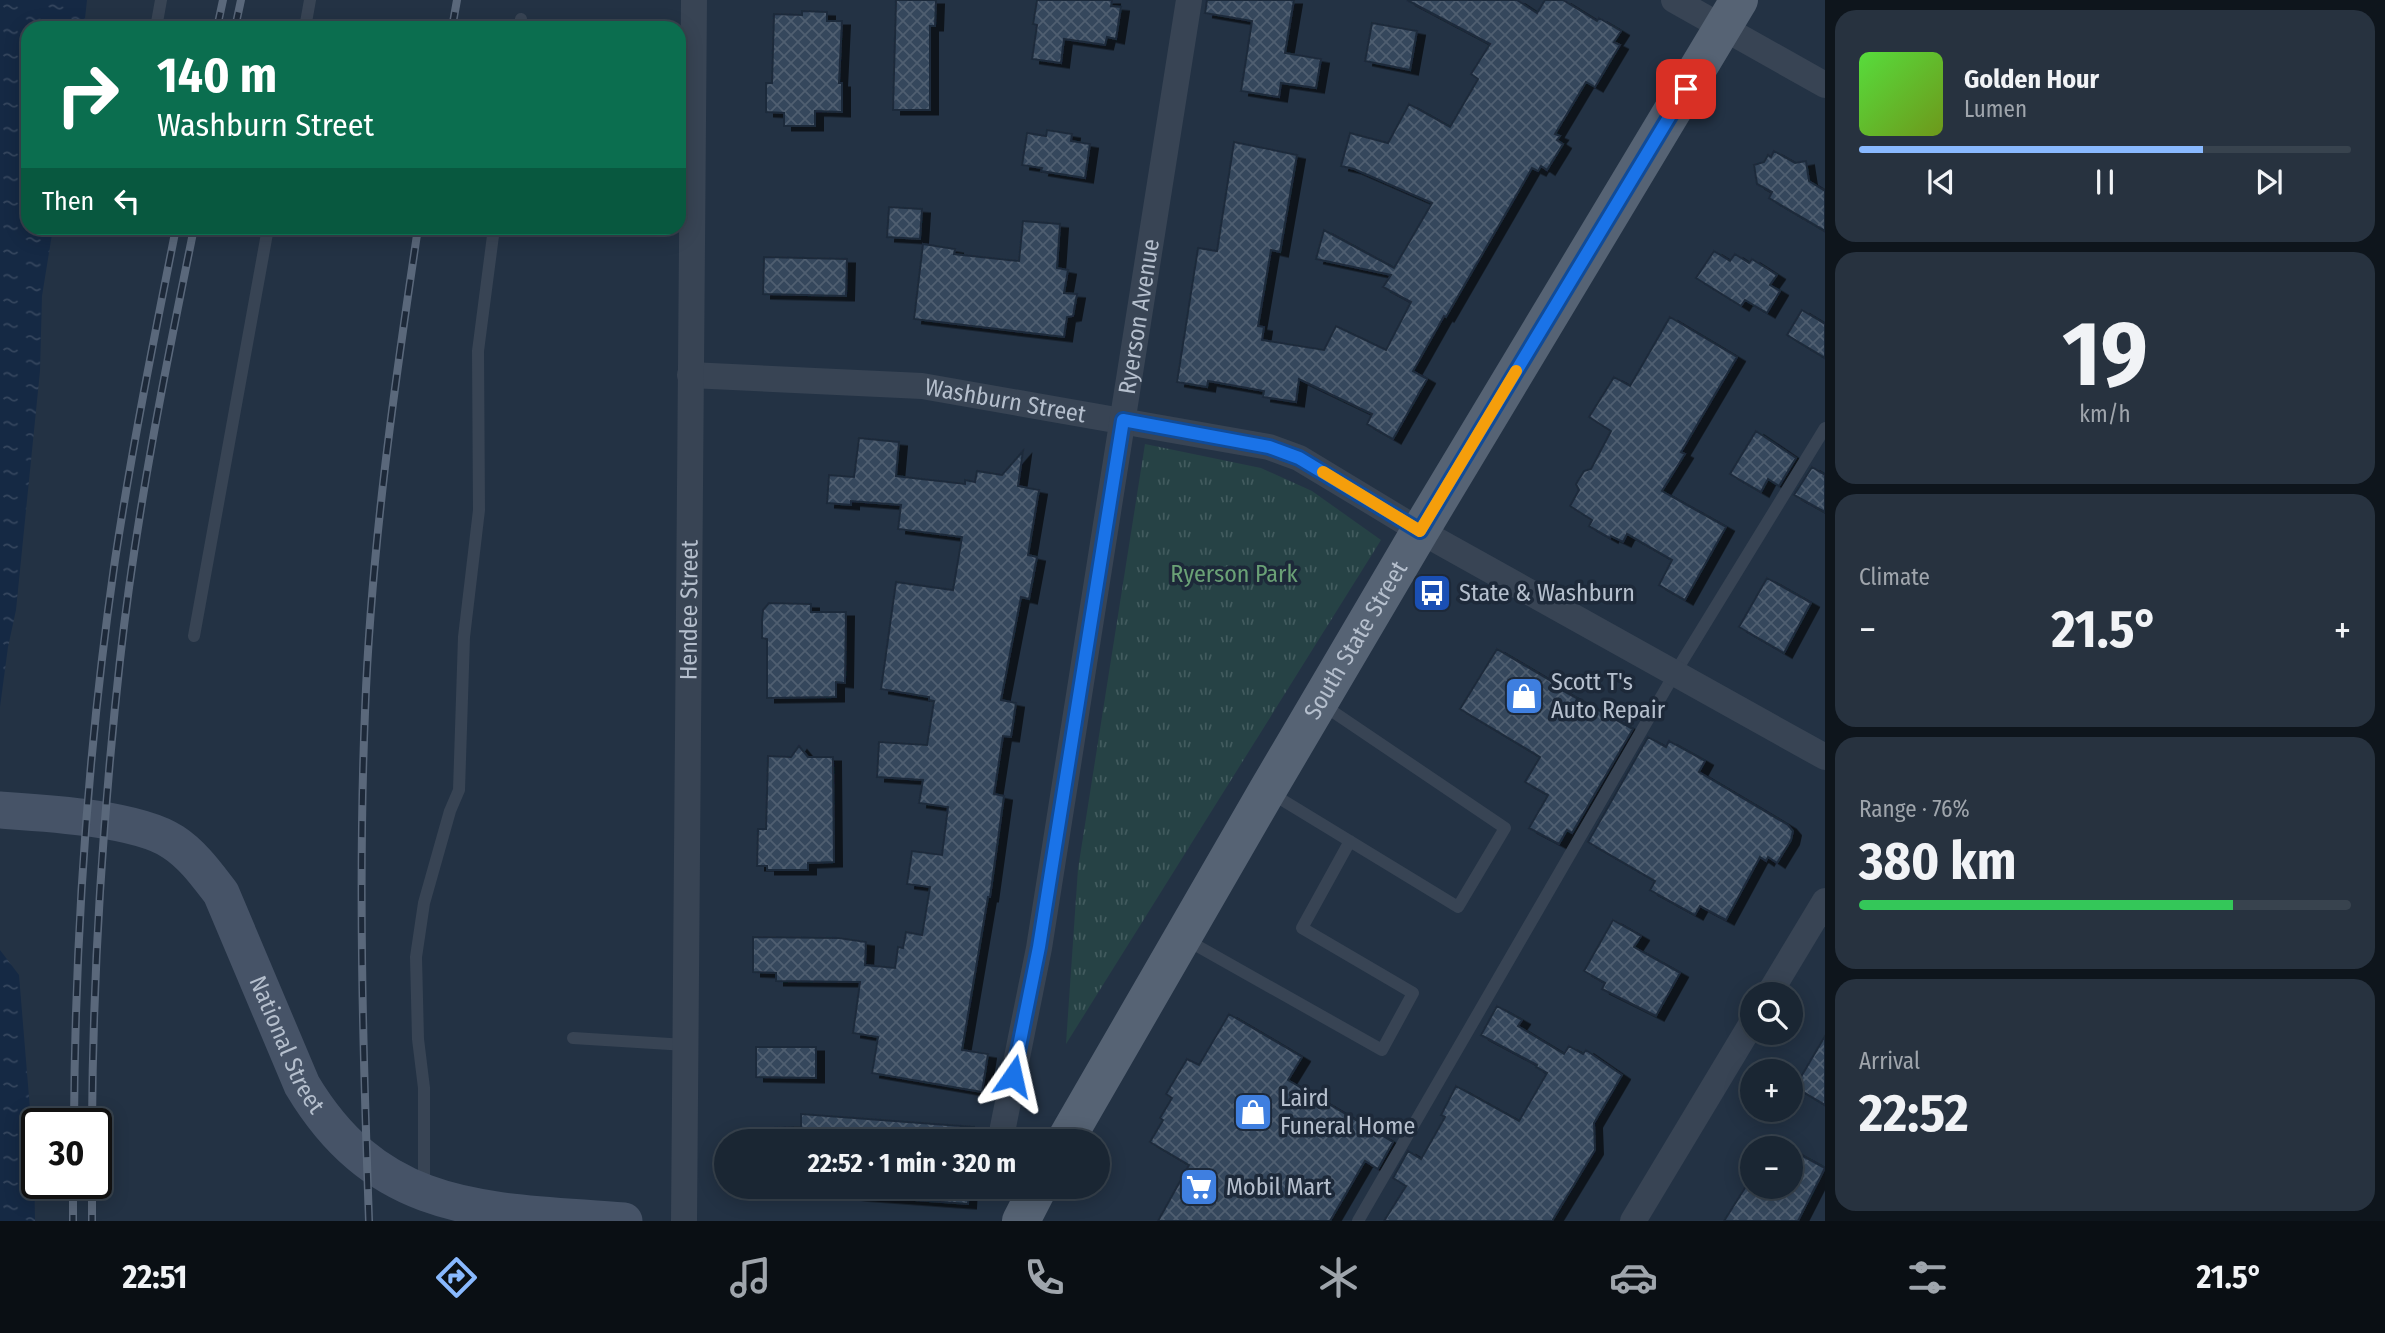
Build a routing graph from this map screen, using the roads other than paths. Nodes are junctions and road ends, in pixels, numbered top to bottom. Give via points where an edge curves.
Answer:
1 (161, 0) edge
2 (310, 0) edge
3 (694, 0) edge
4 (1189, 0) edge
5 (1674, 0) edge
6 (1731, 14) edge
7 (157, 21) edge
8 (306, 21) edge
9 (1825, 85) edge
10 (267, 235) edge
11 (493, 235) edge
12 (690, 375) junction
13 (1123, 420) junction
14 (1825, 428) edge
15 (1420, 531) junction
16 (194, 635) dead end
17 (1675, 673) junction
18 (1320, 702) junction
19 (1825, 757) edge
20 (1267, 790) junction
21 (0, 810) edge
22 (1350, 841) junction
23 (1825, 901) edge
24 (1182, 938) junction
25 (1776, 982) edge
26 (573, 1038) dead end
27 (1740, 1043) edge
28 (686, 1045) junction
29 (1003, 1127) dead end
30 (1073, 1129) edge
31 (424, 1193) junction
32 (1032, 1199) edge
33 (496, 1216) edge
34 (624, 1221) edge
35 (684, 1221) edge
36 (1021, 1221) edge
37 (1358, 1221) edge
38 (1633, 1221) edge

1 - 7 lane
2 - 8 lane
3 - 12 street, Hendee Street
4 - 13 street, Ryerson Avenue
5 - 6 street
6 - 9 street
6 - 15 main road, South State Street
10 - 16 lane
11 - 31 lane via 478,351 478,510 464,637 459,790 424,903 416,957 418,1039 425,1088
12 - 13 street, Washburn Street via 922,386
12 - 28 street, Hendee Street
13 - 15 street, Washburn Street via 1269,447 1299,458
13 - 29 street, Ryerson Avenue via 1039,947
14 - 17 lane
15 - 17 street, Washburn Street
15 - 18 main road, South State Street
17 - 19 street, Washburn Street
17 - 37 lane
18 - 20 main road, South State Street
18 - 22 lane via 1505,828 1458,907
20 - 22 lane
20 - 24 main road, South State Street
21 - 31 street, National Street via 128,824 173,841 221,893 302,1085 318,1112 367,1162
22 - 24 lane via 1302,928 1413,993 1382,1050
23 - 25 street
24 - 30 main road, South State Street
26 - 28 lane
27 - 38 street
28 - 35 street, Hendee Street
31 - 33 street, National Street
32 - 36 main road
33 - 34 street, National Street

